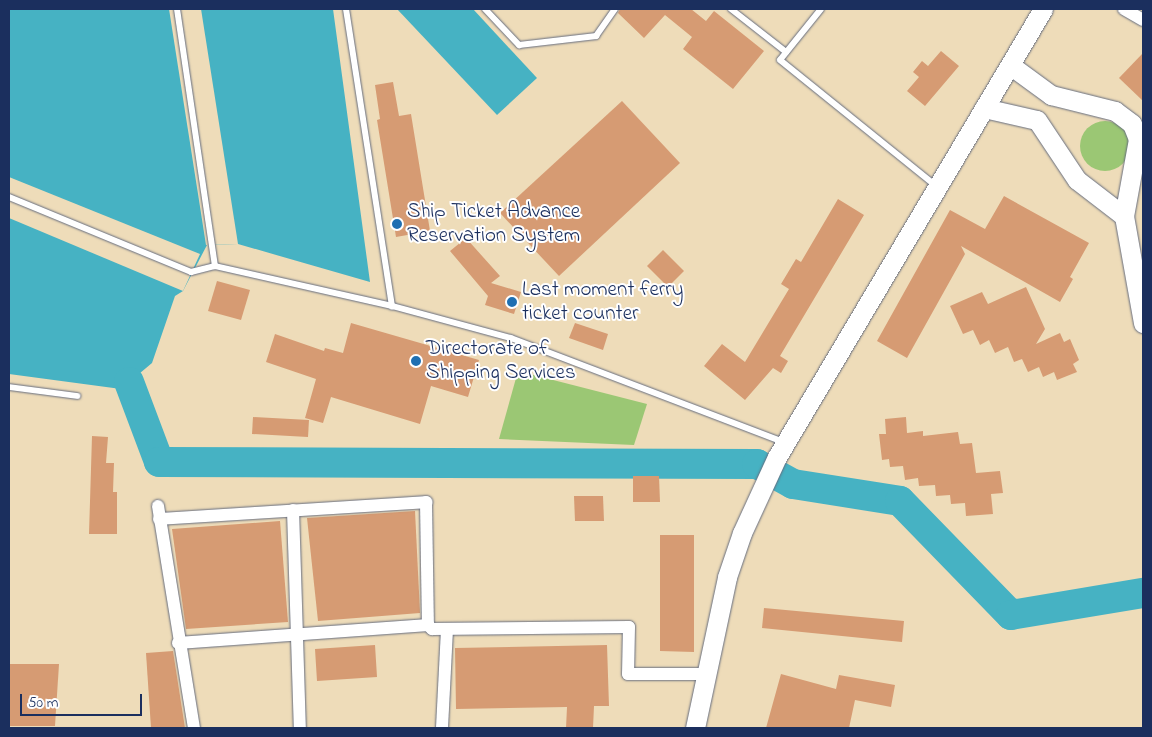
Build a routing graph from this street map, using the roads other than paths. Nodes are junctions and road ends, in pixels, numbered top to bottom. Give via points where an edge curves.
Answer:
1 (177, 9) edge
2 (346, 9) edge
3 (485, 9) edge
4 (616, 9) edge
5 (731, 9) edge
6 (820, 9) edge
7 (1043, 9) edge
8 (1124, 9) edge
9 (1143, 20) edge
10 (786, 52) junction
11 (1010, 65) junction
12 (984, 108) junction
13 (937, 186) junction
14 (9, 197) edge
15 (1124, 216) junction
16 (215, 266) junction
17 (392, 306) junction
18 (1143, 324) edge
19 (9, 386) edge
20 (77, 396) dead end
21 (780, 450) junction
22 (293, 510) junction
23 (428, 625) junction
24 (446, 629) junction
25 (295, 635) junction
26 (178, 643) junction
27 (706, 674) junction
28 (194, 728) edge
29 (300, 728) edge
30 (442, 728) edge
31 (695, 728) edge

1 - 16 lane
2 - 17 lane
3 - 4 lane via 519,45 596,36
5 - 10 lane
6 - 10 lane
7 - 11 street
8 - 9 street
10 - 13 lane via 780,60
11 - 12 street
11 - 15 street via 1051,95 1115,111 1132,124 1138,139
12 - 13 street
12 - 15 street via 1037,120 1077,180
13 - 21 street
14 - 16 lane via 191,272
15 - 18 street
16 - 17 lane
17 - 21 lane via 511,338
19 - 20 lane
21 - 27 street via 727,577
22 - 23 street via 426,502
22 - 25 street
22 - 26 street via 158,512
23 - 24 street via 432,629
23 - 25 street
24 - 27 street via 629,627 628,674
24 - 30 street
25 - 26 street
25 - 29 street
26 - 28 street
27 - 31 street

